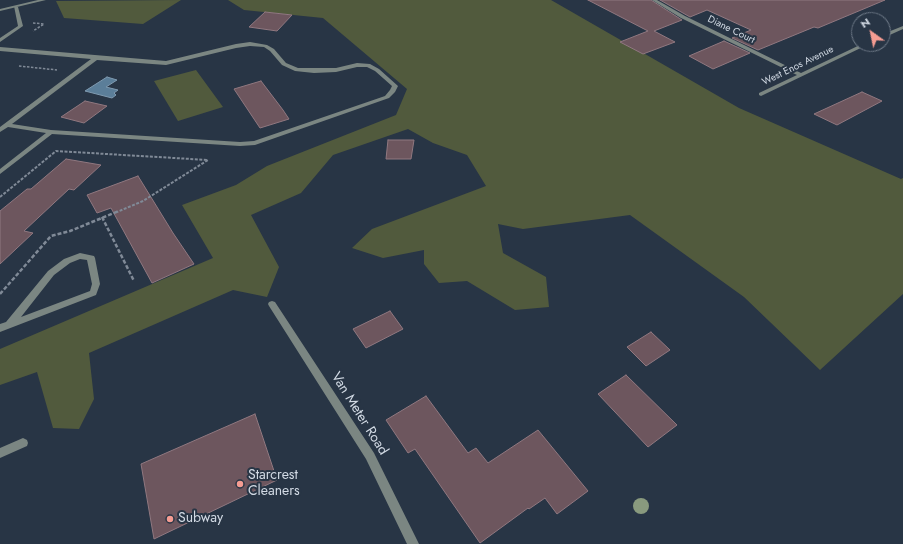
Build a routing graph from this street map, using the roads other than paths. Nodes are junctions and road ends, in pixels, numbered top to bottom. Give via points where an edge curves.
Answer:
1 (44, 0) edge
2 (654, 0) edge
3 (16, 7) junction
4 (0, 10) edge
5 (903, 27) edge
6 (891, 32) edge
7 (0, 40) edge
8 (0, 49) edge
9 (851, 51) edge
10 (96, 58) junction
11 (801, 74) junction
12 (761, 94) dead end
13 (7, 125) junction
14 (0, 130) edge
15 (51, 132) junction
16 (0, 172) edge
17 (272, 304) dead end
18 (10, 325) junction
19 (0, 328) edge
20 (23, 443) dead end
21 (0, 453) edge
22 (413, 544) edge

1 - 3 street
2 - 11 street, Diane Court via 683,17
3 - 4 street
3 - 7 street via 22,26
5 - 6 street
8 - 10 street
9 - 11 street, West Enos Avenue
10 - 13 street
10 - 15 street via 166,63 250,44 265,46 284,64 297,70 336,70 368,65 395,86 387,97 255,143
11 - 12 street, West Enos Avenue
13 - 14 street
13 - 15 street
15 - 16 street
17 - 22 street, Van Meter Road via 370,456
18 - 18 street via 93,293 96,284 91,258 80,256 67,261 51,273
18 - 19 street
20 - 21 street

